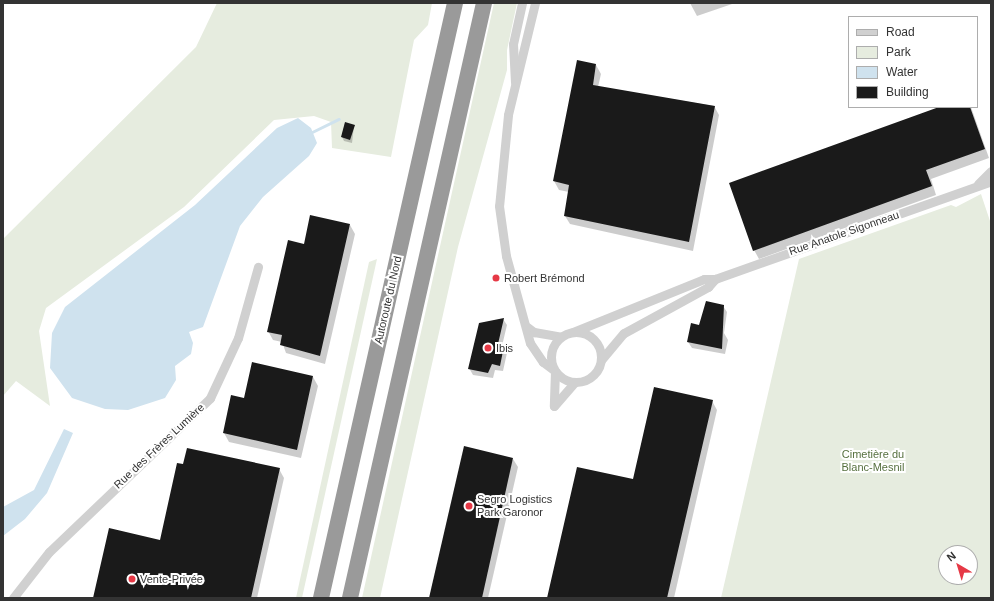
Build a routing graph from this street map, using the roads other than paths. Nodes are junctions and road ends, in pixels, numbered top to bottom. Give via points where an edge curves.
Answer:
1 (444, 3) edge
2 (455, 3) edge
3 (484, 3) edge
4 (522, 3) edge
5 (535, 3) edge
6 (518, 22) junction
7 (531, 24) junction
8 (441, 60) junction
9 (515, 82) junction
10 (991, 171) edge
11 (991, 181) edge
12 (974, 188) junction
13 (258, 267) dead end
14 (715, 279) junction
15 (527, 327) junction
16 (573, 332) junction
17 (561, 337) junction
18 (601, 360) junction
19 (555, 371) junction
20 (574, 382) junction
21 (13, 598) edge
22 (322, 598) edge
23 (350, 598) edge

1 - 8 highway via 440,30
2 - 8 highway, Autoroute du Nord
3 - 23 highway
4 - 6 street
5 - 7 street
6 - 7 street
6 - 9 street via 513,44
7 - 9 street
8 - 22 highway, Autoroute du Nord
9 - 15 street via 502,153 499,206 508,265
10 - 12 street, Rue Anatole Sigonneau
11 - 12 street, Rue Anatole Sigonneau
12 - 14 street, Rue Anatole Sigonneau
13 - 21 street, Rue des Frères Lumière via 238,338 210,398 49,552
14 - 16 street, Rue Anatole Sigonneau via 704,279
14 - 18 street, Rue Anatole Sigonneau via 708,287 624,333
15 - 17 street via 534,332
15 - 19 street via 530,343 543,362
16 - 17 street
16 - 18 street via 594,339
17 - 19 street via 552,349
18 - 20 street via 589,379
19 - 20 street
19 - 20 street via 554,406

